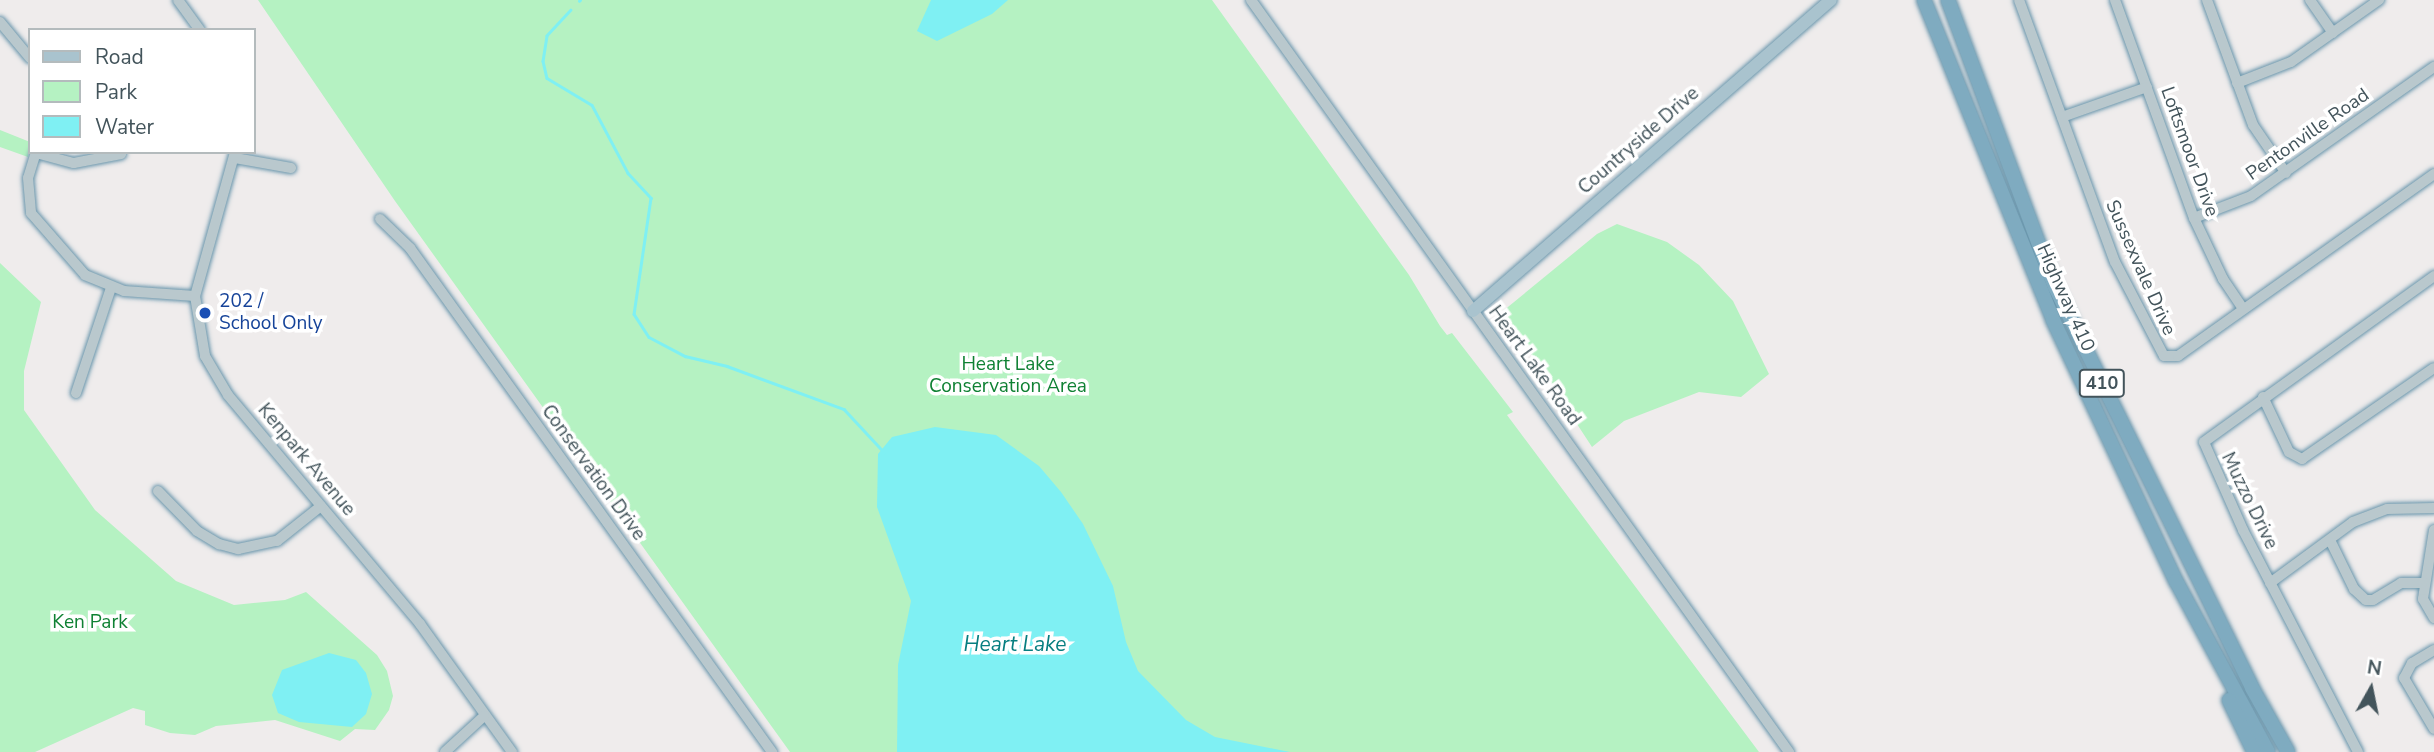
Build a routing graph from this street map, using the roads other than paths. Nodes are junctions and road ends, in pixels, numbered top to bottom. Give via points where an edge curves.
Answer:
1 (178, 0) edge
2 (1251, 0) edge
3 (1830, 0) edge
4 (1924, 0) edge
5 (1948, 0) edge
6 (2019, 0) edge
7 (2115, 0) edge
8 (2207, 0) edge
9 (2310, 0) edge
10 (2379, 0) edge
11 (0, 22) edge
12 (199, 28) edge
13 (2333, 33) junction
14 (28, 56) edge
15 (2434, 67) edge
16 (2237, 83) junction
17 (2147, 87) junction
18 (2062, 117) junction
19 (36, 154) edge
20 (43, 154) edge
21 (121, 154) dead end
22 (235, 155) edge
23 (291, 167) dead end
24 (2286, 173) junction
25 (2434, 174) edge
26 (2194, 218) junction
27 (380, 219) dead end
28 (2434, 276) edge
29 (111, 288) junction
30 (195, 296) junction
31 (2243, 309) junction
32 (1473, 312) junction
33 (2434, 368) edge
34 (76, 393) dead end
35 (2263, 397) junction
36 (158, 491) dead end
37 (321, 506) junction
38 (2434, 508) edge
39 (2434, 530) edge
40 (2330, 540) junction
41 (2270, 583) junction
42 (2425, 583) junction
43 (2434, 618) edge
44 (2434, 650) edge
45 (2213, 656) junction
46 (2252, 688) junction
47 (484, 716) junction
48 (2434, 729) edge
49 (445, 752) edge
50 (512, 752) edge
51 (772, 752) edge
52 (1789, 752) edge
53 (2254, 752) edge
54 (2268, 752) edge
55 (2288, 752) edge
56 (2299, 752) edge
57 (2358, 752) edge

1 - 12 street
2 - 32 street, Heart Lake Road
3 - 32 main road, Countryside Drive
4 - 45 highway, Highway 410 / 410 via 2053,320
5 - 46 highway, Highway 410 / 410 via 2055,287
6 - 18 street, Sussexvale Drive
7 - 17 street, Loftsmoor Drive
8 - 16 street
9 - 13 street
10 - 13 street
11 - 14 street
13 - 16 street via 2283,66
15 - 24 street, Pentonville Road
16 - 24 street via 2253,125
17 - 18 street
17 - 26 street, Loftsmoor Drive
18 - 31 street, Sussexvale Drive via 2115,262 2158,352 2170,358 2178,356
19 - 29 street via 27,195 37,224 85,275
20 - 21 street via 74,163
22 - 23 street
22 - 30 street, Kenpark Avenue
24 - 26 street, Pentonville Road via 2251,197
25 - 31 street, Sussexvale Drive
26 - 31 street, Loftsmoor Drive
27 - 51 street, Conservation Drive via 415,255
28 - 35 street, Muzzo Drive
29 - 30 street
29 - 34 street
30 - 37 street, Kenpark Avenue via 198,331 212,370
32 - 52 street, Heart Lake Road
33 - 35 street via 2302,459 2289,452
35 - 41 street, Muzzo Drive via 2209,435 2204,445
36 - 37 street via 197,531 238,549 277,541
37 - 47 street, Kenpark Avenue via 427,633
38 - 40 street via 2387,509 2353,522
39 - 42 street
40 - 41 street
40 - 42 street via 2354,589 2366,600 2402,583
41 - 57 street, Muzzo Drive
42 - 43 street via 2423,599
44 - 48 street via 2413,663 2404,678
45 - 53 highway via 2220,682
45 - 54 highway, Highway 410 / 410
46 - 55 highway, Highway 410 / 410
46 - 56 highway via 2270,703
47 - 49 street
47 - 50 street, Kenpark Avenue

